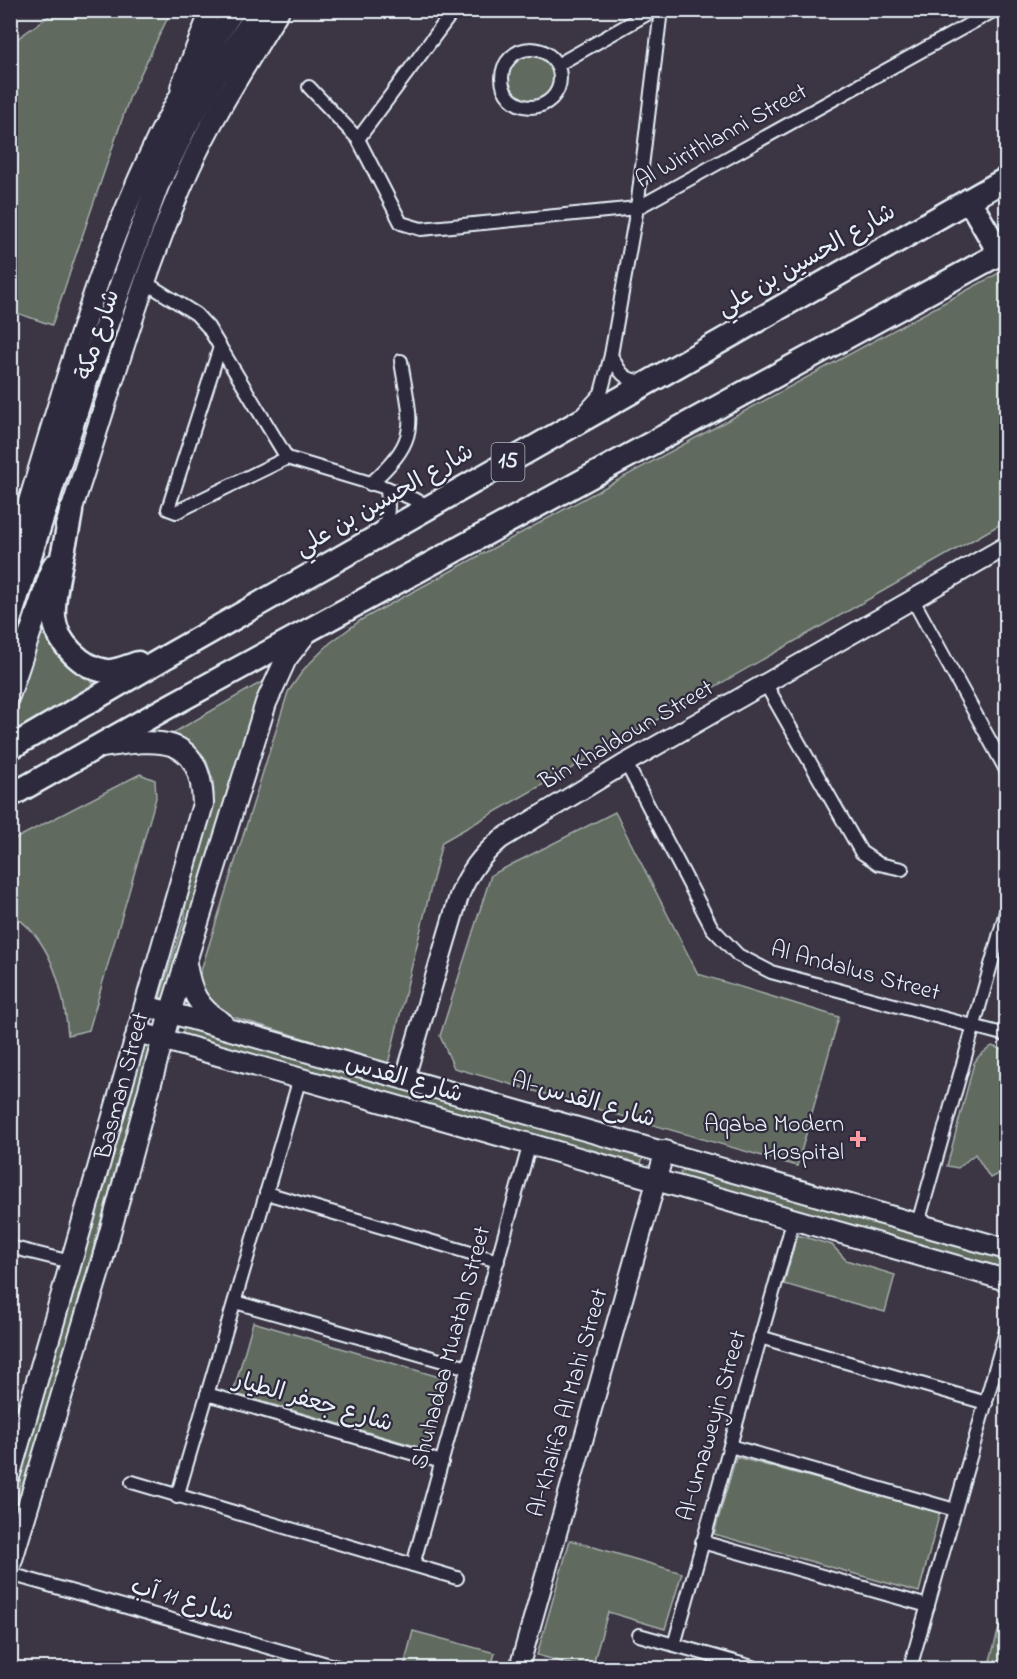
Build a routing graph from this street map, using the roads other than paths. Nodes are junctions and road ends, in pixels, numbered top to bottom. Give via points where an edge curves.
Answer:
1 (210, 10) edge
2 (234, 10) edge
3 (260, 10) edge
4 (279, 10) edge
5 (454, 10) edge
6 (654, 10) edge
7 (661, 10) edge
8 (995, 10) edge
9 (557, 65) junction
10 (309, 87) dead end
11 (175, 104) junction
12 (358, 139) junction
13 (1006, 178) edge
14 (969, 200) junction
15 (637, 208) junction
16 (1003, 252) edge
17 (143, 281) junction
18 (220, 347) junction
19 (611, 355) junction
20 (401, 361) dead end
21 (654, 380) junction
22 (569, 428) junction
23 (287, 458) junction
24 (370, 484) junction
25 (387, 488) junction
26 (430, 506) junction
27 (71, 511) junction
28 (369, 541) junction
29 (1006, 546) edge
30 (10, 563) edge
31 (912, 598) junction
32 (10, 618) edge
33 (309, 630) junction
34 (171, 654) junction
35 (765, 683) junction
36 (10, 693) edge
37 (10, 748) edge
38 (96, 748) junction
39 (626, 763) junction
40 (1006, 770) edge
41 (10, 796) edge
42 (902, 869) dead end
43 (1006, 912) edge
44 (186, 962) junction
45 (146, 1006) junction
46 (170, 1013) junction
47 (972, 1025) junction
48 (232, 1029) junction
49 (137, 1032) junction
50 (1006, 1035) edge
51 (162, 1039) junction
52 (199, 1048) junction
53 (154, 1070) junction
54 (300, 1078) junction
55 (405, 1078) junction
56 (531, 1143) junction
57 (665, 1150) junction
58 (657, 1179) junction
59 (266, 1193) junction
60 (794, 1218) junction
61 (918, 1223) junction
62 (10, 1247) edge
63 (1006, 1249) edge
64 (498, 1261) junction
65 (71, 1262) junction
66 (1006, 1280) edge
67 (235, 1302) junction
68 (1006, 1331) edge
69 (760, 1337) junction
70 (468, 1368) junction
71 (207, 1394) junction
72 (986, 1403) junction
73 (730, 1446) junction
74 (442, 1462) junction
75 (10, 1474) edge
76 (132, 1482) dead end
77 (177, 1497) junction
78 (955, 1510) junction
79 (702, 1542) junction
80 (414, 1565) junction
81 (10, 1566) edge
82 (10, 1574) edge
83 (457, 1578) dead end
84 (928, 1606) junction
85 (639, 1635) dead end
86 (674, 1645) junction
87 (341, 1668) edge
88 (519, 1668) edge
89 (756, 1668) edge
90 (910, 1668) edge

1 - 11 street
2 - 11 main road, شارع مكة
3 - 32 highway via 191,117 153,196 83,392
4 - 17 main road, شارع مكة via 211,124
5 - 12 street
6 - 9 street
7 - 15 street
8 - 15 street, Al Wirithlanni Street
9 - 9 street via 543,52 524,50 507,60 503,88 508,97 524,106 542,105 556,93
10 - 12 street
11 - 30 main road, شارع مكة via 97,289
12 - 15 street, Al Wirithlanni Street via 401,223 410,228
13 - 14 highway, شارع الحسين بن علي / 15
14 - 16 highway
14 - 21 highway, شارع الحسين بن علي / 15
15 - 19 street
16 - 33 highway, 15
17 - 18 street via 196,314
17 - 27 main road, شارع مكة
18 - 23 street
18 - 23 street via 168,509 176,512
19 - 21 street via 623,375 632,381
19 - 22 street via 601,393
20 - 24 street via 409,437 395,461
21 - 22 highway, شارع الحسين بن علي / 15
22 - 26 highway, شارع الحسين بن علي / 15
23 - 24 street
24 - 25 street
25 - 26 street
25 - 28 street via 385,525
26 - 28 highway, شارع الحسين بن علي / 15
27 - 34 highway via 54,619 66,645 87,665 108,672
27 - 36 main road, شارع مكة
28 - 34 highway, شارع الحسين بن علي / 15
29 - 31 street, Bin Khaldoun Street
31 - 35 street, Bin Khaldoun Street
31 - 40 street
33 - 38 highway, 15
33 - 44 main road, Basman Street via 286,659 266,703
34 - 37 highway, شارع الحسين بن علي / 15
35 - 39 street, Bin Khaldoun Street
35 - 42 street via 861,852 879,864
38 - 41 highway, 15
38 - 45 main road, Basman Street via 153,740 167,743 188,756 201,780 203,804
39 - 47 street, Al Andalus Street via 712,928 738,955 771,972
39 - 55 street, Bin Khaldoun Street via 501,839 478,861 459,897
43 - 47 street
44 - 46 main road, Basman Street
44 - 48 main road via 190,989 199,1004
45 - 46 main road, Al-شارع القدس
45 - 49 main road, Basman Street
46 - 48 main road, Al-شارع القدس
46 - 51 main road, Basman Street
47 - 50 street, Al Andalus Street
47 - 61 street
48 - 55 main road, Al-شارع القدس
49 - 51 main road, شارع القدس
49 - 65 main road, Basman Street
51 - 52 main road, شارع القدس
51 - 53 main road, Basman Street
52 - 53 main road via 174,1055
52 - 54 main road, شارع القدس
53 - 81 main road, Basman Street via 101,1265
54 - 56 main road, شارع القدس
54 - 59 street
55 - 57 main road, Al-شارع القدس
56 - 58 main road, شارع القدس
56 - 64 street, Shuhadaa Muatah Street
57 - 58 street, Al-Khalifa Al Mahi Street
57 - 61 main road, Al-شارع القدس
58 - 60 main road
58 - 88 street, Al-Khalifa Al Mahi Street
59 - 64 street
59 - 67 street
60 - 66 main road
60 - 69 street, Al-Umaweyin Street
61 - 63 main road, Al-شارع القدس
62 - 65 street
64 - 70 street, Shuhadaa Muatah Street
65 - 75 main road, Basman Street
67 - 70 street
67 - 71 street
68 - 72 street
69 - 72 street
69 - 73 street, Al-Umaweyin Street
70 - 74 street, Shuhadaa Muatah Street
71 - 74 street, شارع جعفر الطيار
71 - 77 street
72 - 78 street
73 - 78 street
73 - 79 street, Al-Umaweyin Street
74 - 80 street, Shuhadaa Muatah Street
76 - 77 street
77 - 80 street
78 - 84 street
79 - 84 street
79 - 86 street, Al-Umaweyin Street
80 - 83 street
82 - 87 street, شارع 11 آب
84 - 90 street
85 - 86 street
86 - 89 street

